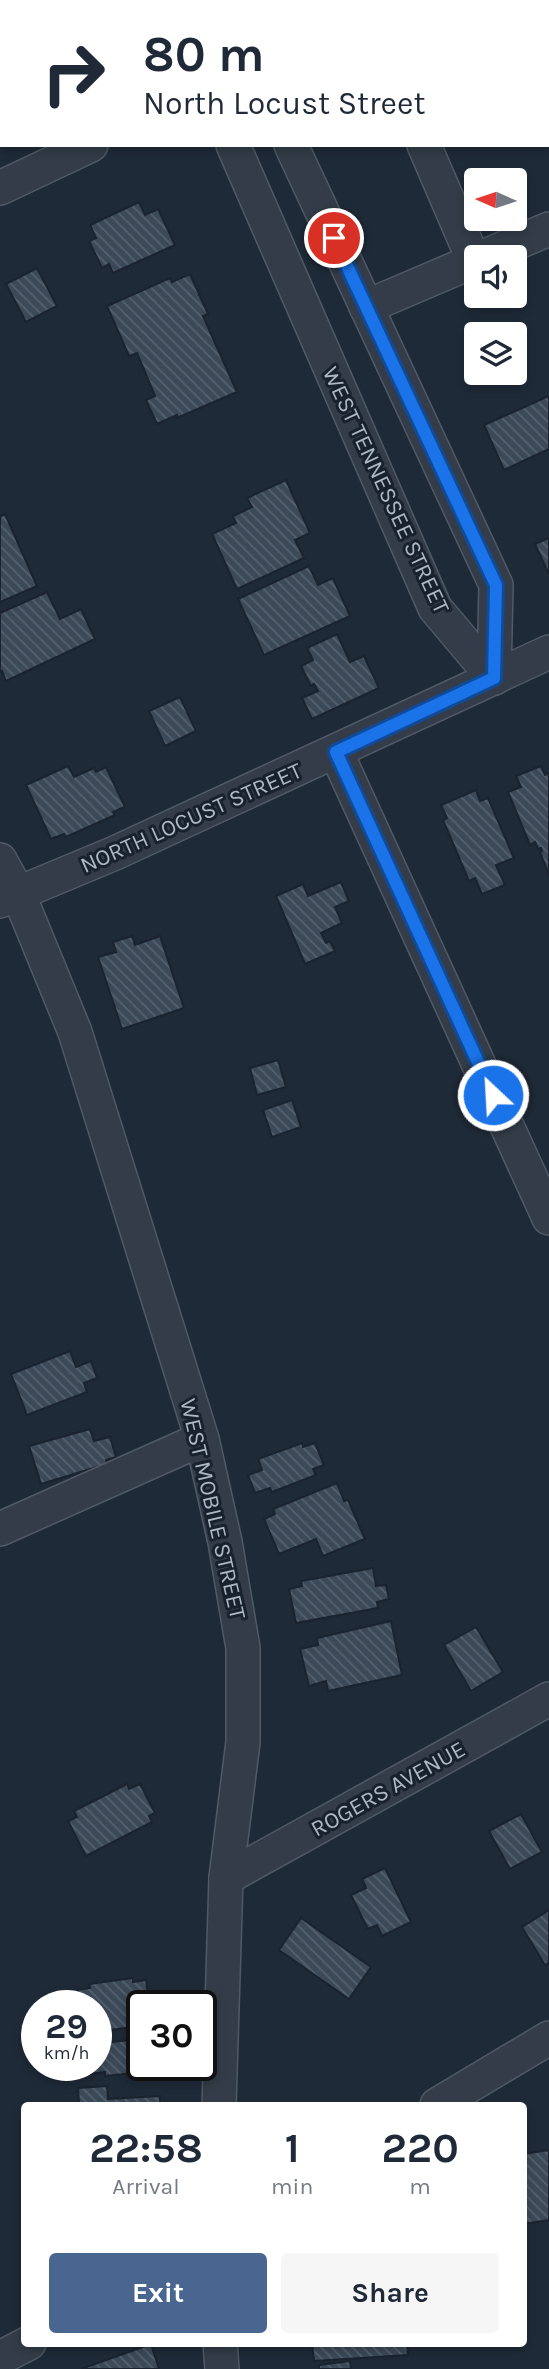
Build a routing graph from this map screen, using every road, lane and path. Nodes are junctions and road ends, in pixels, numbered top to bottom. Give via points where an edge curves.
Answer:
1 (87, 147) edge
2 (234, 147) edge
3 (292, 147) edge
4 (425, 147) edge
5 (0, 188) edge
6 (549, 229) edge
7 (471, 245) edge
8 (512, 245) edge
9 (464, 266) edge
10 (366, 307) junction
11 (549, 652) edge
12 (494, 678) junction
13 (336, 752) junction
14 (0, 860) edge
15 (9, 897) edge
16 (549, 1218) edge
17 (202, 1439) junction
18 (0, 1529) edge
19 (549, 1699) edge
20 (226, 1878) junction
21 (549, 2038) edge
22 (219, 2102) edge
23 (442, 2102) edge
24 (21, 2347) edge
25 (220, 2347) edge
26 (0, 2357) edge
27 (222, 2369) edge

1 - 5 street
2 - 12 street, WEST TENNESSEE STREET via 435,608
3 - 10 street
4 - 7 street
6 - 8 street
9 - 10 street
10 - 12 street via 496,585
11 - 12 street, NORTH LOCUST STREET
12 - 13 street, NORTH LOCUST STREET
13 - 15 street, NORTH LOCUST STREET
13 - 16 street
14 - 15 street, WEST MOBILE STREET
15 - 17 street, WEST MOBILE STREET via 75,1032
17 - 18 street
17 - 20 street, WEST MOBILE STREET via 243,1648 243,1742
19 - 20 street, ROGERS AVENUE
20 - 22 street, WEST MOBILE STREET
21 - 23 street
24 - 26 street
25 - 27 street

